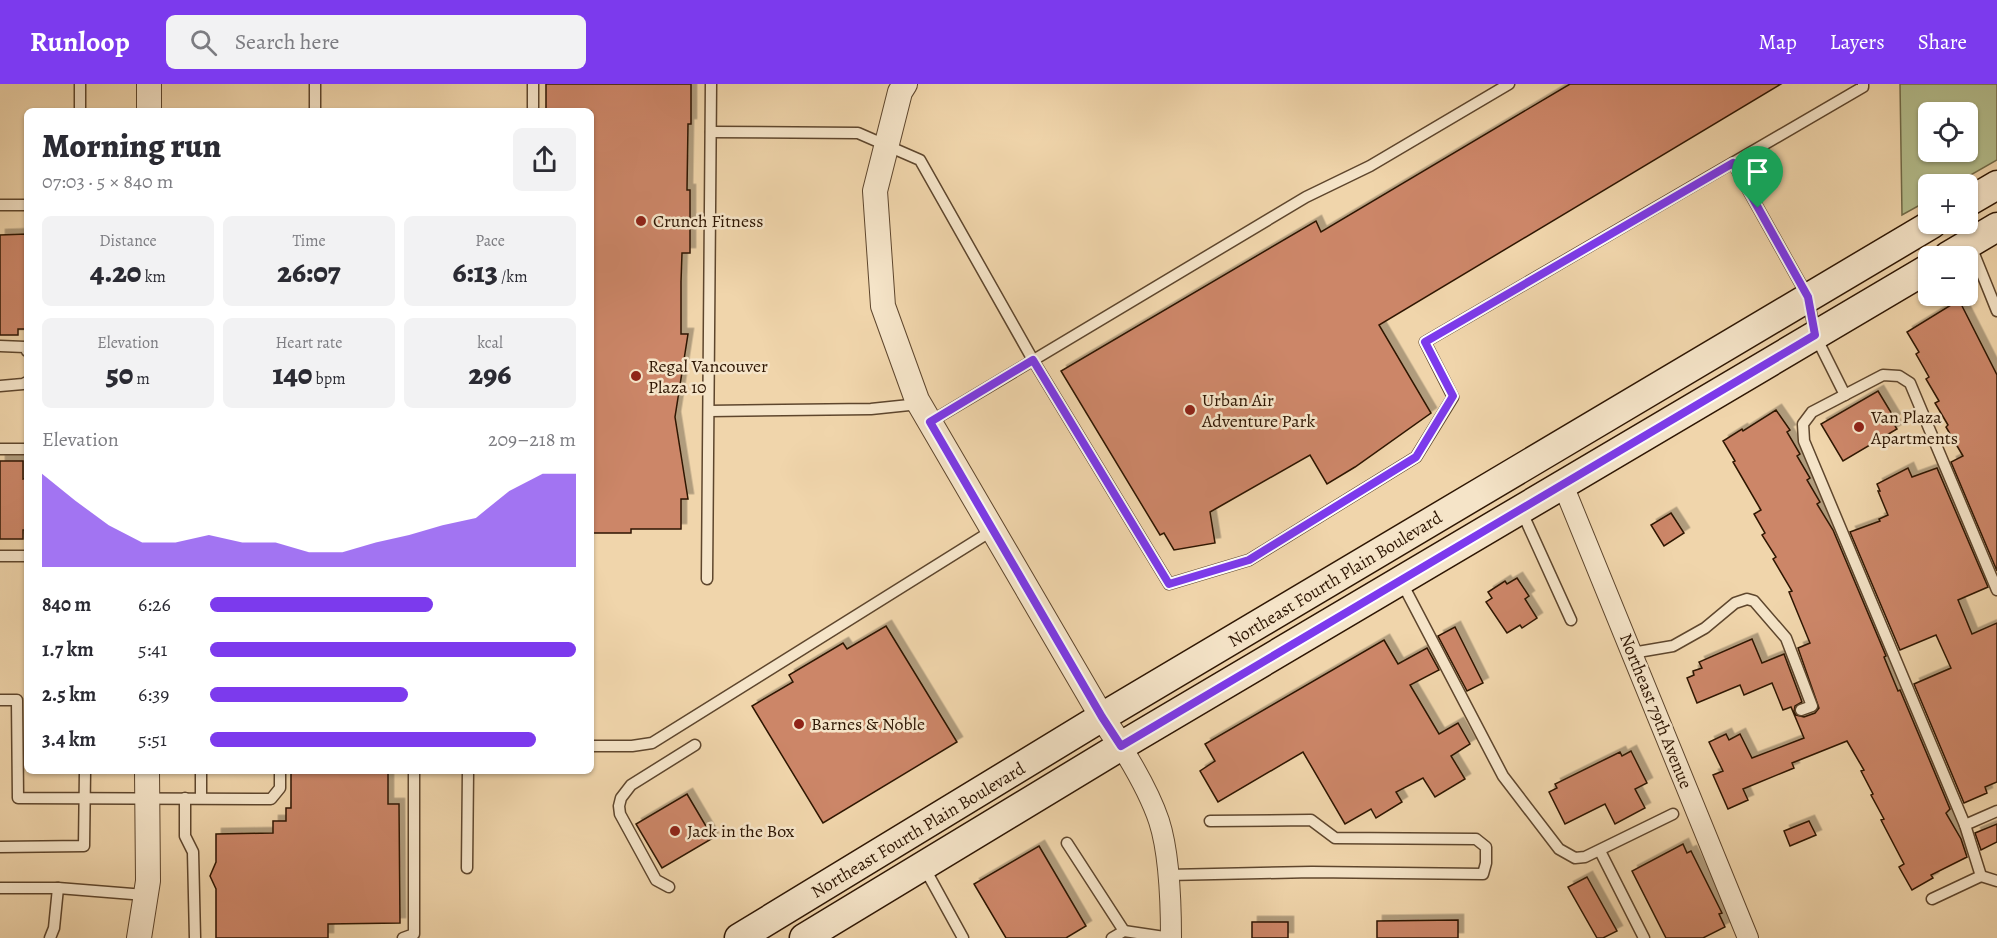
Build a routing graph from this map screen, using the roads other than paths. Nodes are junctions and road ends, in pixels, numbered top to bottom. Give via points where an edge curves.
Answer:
1 (80, 84) edge
2 (149, 84) edge
3 (315, 84) edge
4 (533, 84) edge
5 (711, 84) edge
6 (905, 84) edge
7 (1509, 84) edge
8 (1863, 84) edge
9 (80, 108) edge
10 (148, 108) edge
11 (315, 108) edge
12 (533, 108) edge
13 (711, 132) junction
14 (888, 146) junction
15 (1733, 163) junction
16 (1997, 185) edge
17 (1978, 196) edge
18 (0, 205) edge
19 (24, 205) edge
20 (1997, 227) edge
21 (1918, 232) edge
22 (1966, 246) edge
23 (1918, 274) edge
24 (1978, 280) edge
25 (1808, 297) junction
26 (1997, 311) edge
27 (1815, 335) junction
28 (0, 346) edge
29 (24, 347) edge
30 (1033, 360) junction
31 (24, 384) edge
32 (0, 386) edge
33 (1845, 395) junction
34 (709, 411) junction
35 (925, 413) junction
36 (0, 449) edge
37 (22, 449) edge
38 (1563, 485) junction
39 (1521, 510) junction
40 (993, 530) junction
41 (0, 556) edge
42 (24, 556) edge
43 (707, 579) dead end
44 (1401, 581) junction
45 (1997, 590) edge
46 (1571, 620) dead end
47 (1632, 653) junction
48 (0, 700) edge
49 (22, 707) edge
50 (1801, 710) dead end
51 (1102, 717) junction
52 (695, 745) dead end
53 (594, 746) edge
54 (1121, 746) junction
55 (85, 774) edge
56 (147, 774) edge
57 (201, 774) edge
58 (280, 774) edge
59 (414, 774) edge
60 (468, 774) edge
61 (84, 798) junction
62 (147, 798) junction
63 (185, 798) junction
64 (201, 798) junction
65 (1997, 811) edge
66 (1673, 814) dead end
67 (1210, 821) dead end
68 (1965, 825) junction
69 (1067, 843) dead end
70 (0, 847) edge
71 (1600, 850) junction
72 (924, 867) junction
73 (467, 868) dead end
74 (1168, 875) junction
75 (1981, 876) junction
76 (1997, 881) edge
77 (0, 888) edge
78 (58, 888) junction
79 (669, 888) dead end
80 (146, 895) junction
81 (1932, 899) dead end
82 (1124, 931) junction
83 (411, 937) edge
84 (50, 938) edge
85 (139, 938) edge
86 (195, 938) edge
87 (739, 938) edge
88 (804, 938) edge
89 (963, 938) edge
90 (1113, 938) edge
91 (1171, 938) edge
92 (1644, 938) edge
93 (1748, 938) edge

1 - 9 lane
2 - 10 street
3 - 11 lane
4 - 12 lane
5 - 13 lane
6 - 14 street
7 - 30 lane via 1370,166 1306,197
8 - 15 lane
13 - 14 lane via 858,133
13 - 34 lane
14 - 30 lane via 920,160
14 - 35 street via 875,190 883,306
15 - 25 lane
15 - 30 lane via 1425,342 1453,396 1416,457 1249,560 1169,584
16 - 17 main road
18 - 19 lane
20 - 22 main road
21 - 25 main road, Northeast Fourth Plain Boulevard
23 - 27 main road, Northeast Fourth Plain Boulevard
24 - 26 lane
25 - 27 lane
25 - 51 main road, Northeast Fourth Plain Boulevard
27 - 33 lane
27 - 38 main road, Northeast Fourth Plain Boulevard
28 - 29 lane
30 - 35 lane
31 - 32 lane
33 - 45 lane via 1883,375 1899,376 1910,383
33 - 68 lane via 1812,412 1803,424 1804,441
34 - 35 lane via 871,409
34 - 43 lane
35 - 40 street
36 - 37 lane
38 - 39 main road, Northeast Fourth Plain Boulevard
38 - 47 street, Northeast 79th Avenue
39 - 44 main road, Northeast Fourth Plain Boulevard
39 - 46 lane
40 - 51 street
40 - 53 lane via 652,743
41 - 42 lane
44 - 54 main road, Northeast Fourth Plain Boulevard
44 - 71 lane via 1503,776 1559,849 1575,858
47 - 50 lane via 1673,646 1705,628 1735,603 1754,601 1786,638 1812,706
47 - 93 street, Northeast 79th Avenue
48 - 49 lane via 17,700
49 - 61 lane via 18,798
51 - 54 street
51 - 87 main road, Northeast Fourth Plain Boulevard
52 - 79 lane via 631,785 619,806 656,880
54 - 72 main road, Northeast Fourth Plain Boulevard
54 - 74 street via 1153,805
55 - 61 lane
56 - 62 street
57 - 64 lane
58 - 64 lane via 280,788 271,799
59 - 83 lane
60 - 73 lane
61 - 62 lane
61 - 70 lane via 84,846
62 - 63 lane
62 - 80 street
63 - 64 lane
63 - 86 lane via 185,836 193,852
65 - 68 lane
66 - 71 lane
67 - 74 lane via 1311,820 1335,838 1476,839 1486,847 1486,863 1483,874
68 - 75 lane
69 - 82 lane
71 - 92 lane
72 - 88 main road, Northeast Fourth Plain Boulevard
72 - 89 lane
74 - 91 street
75 - 76 lane
75 - 81 lane
77 - 78 lane
78 - 80 lane
78 - 84 lane
80 - 85 street
82 - 90 lane
82 - 91 lane

